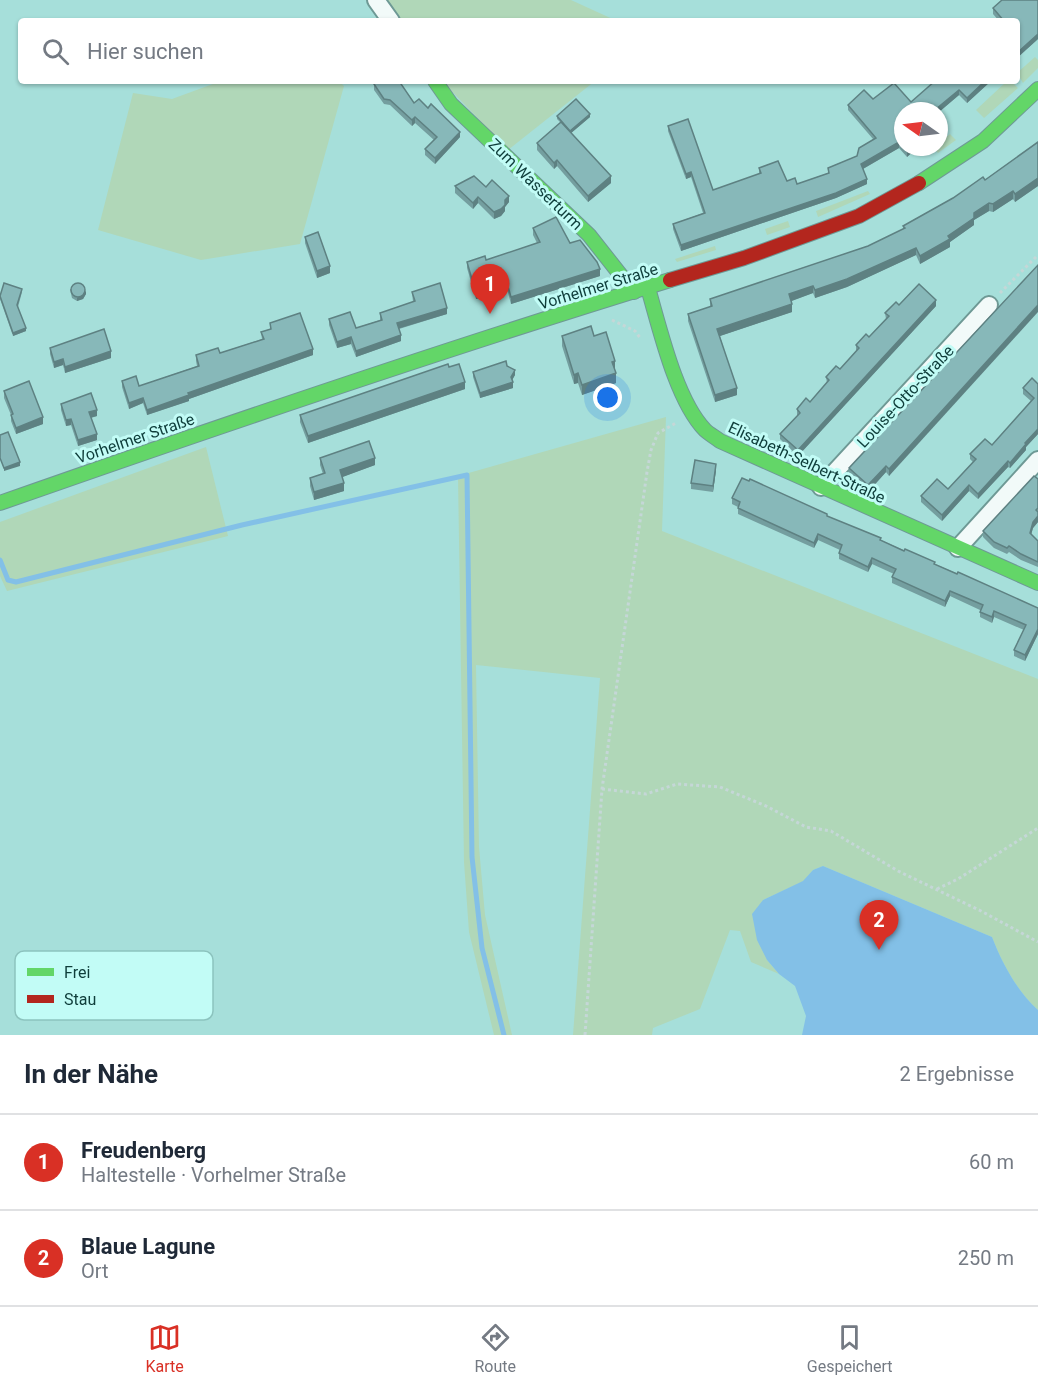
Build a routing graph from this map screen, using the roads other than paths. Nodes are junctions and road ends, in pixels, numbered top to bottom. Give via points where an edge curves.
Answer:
1 (376, 0) edge
2 (390, 18) edge
3 (437, 84) edge
4 (1038, 89) edge
5 (648, 288) junction
6 (634, 292) junction
7 (989, 305) road end
8 (1038, 460) edge
9 (821, 487) junction
10 (0, 503) edge
11 (958, 548) junction
12 (1038, 583) edge

1 - 2 street
3 - 6 street, Zum Wasserturm via 451,104 589,235
4 - 5 street, Vorhelmer Straße via 983,141 859,216
5 - 6 street, Vorhelmer Straße
5 - 9 street, Elisabeth-Selbert-Straße via 675,374 704,429 720,441
6 - 10 street, Vorhelmer Straße via 497,333
7 - 9 street, Louise-Otto-Straße
8 - 11 street
9 - 11 street, Elisabeth-Selbert-Straße
11 - 12 street, Elisabeth-Selbert-Straße

